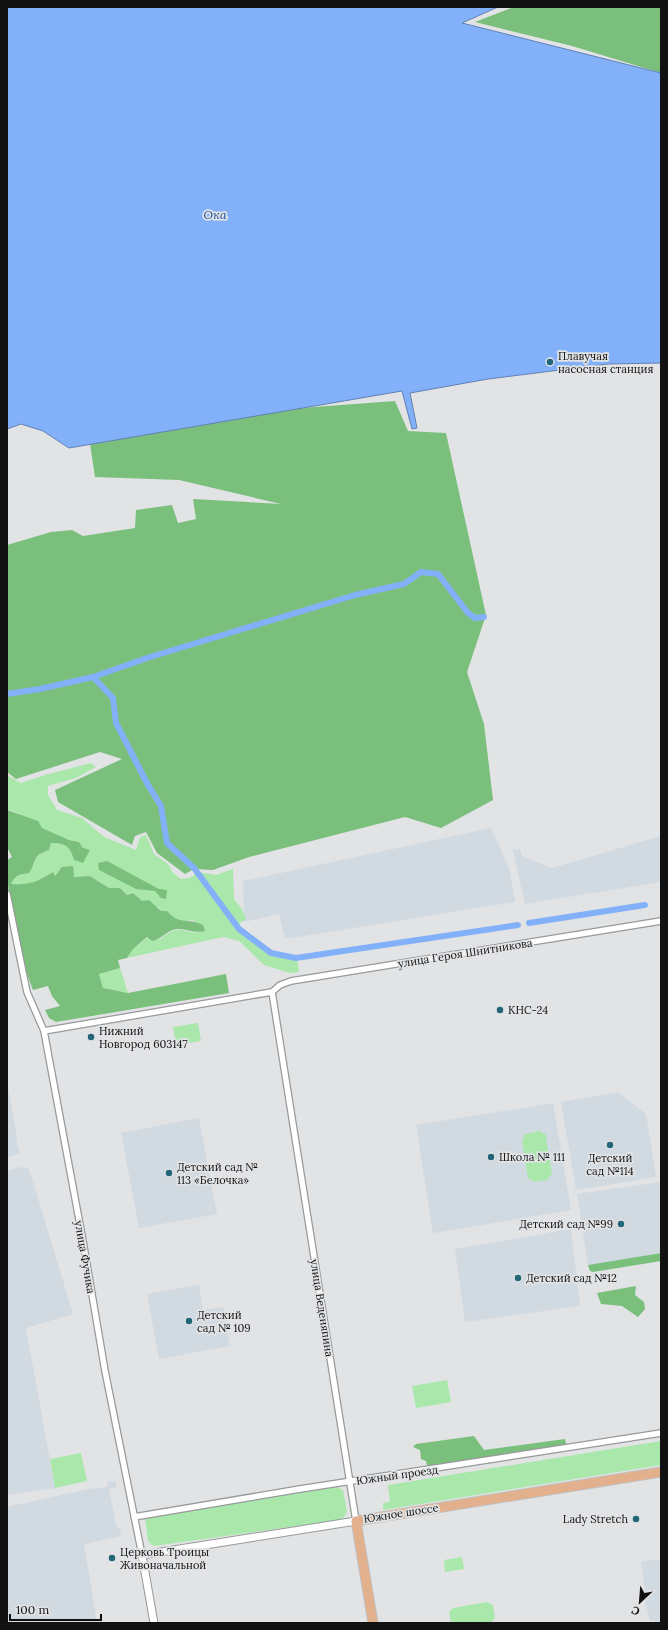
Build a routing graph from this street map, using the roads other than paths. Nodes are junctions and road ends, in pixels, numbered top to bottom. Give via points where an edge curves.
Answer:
1 (7, 894) edge
2 (661, 921) edge
3 (272, 992) junction
4 (44, 1031) junction
5 (661, 1433) edge
6 (661, 1472) edge
7 (350, 1481) junction
8 (134, 1517) junction
9 (356, 1521) junction
10 (142, 1555) junction
11 (154, 1623) edge
12 (372, 1623) edge

1 - 4 street, улица Фучика via 27,992
2 - 3 street, улица Героя Шнитникова via 291,981 280,985
3 - 4 street
3 - 7 street, улица Веденяпина
4 - 8 street, улица Фучика
5 - 7 street, Южный проезд
6 - 9 main road, Южное шоссе
7 - 8 street, Южный проезд
7 - 9 street, улица Веденяпина
8 - 10 street, улица Фучика
9 - 10 street, Южное шоссе
9 - 12 main road, улица Веденяпина
10 - 11 street, улица Фучика

